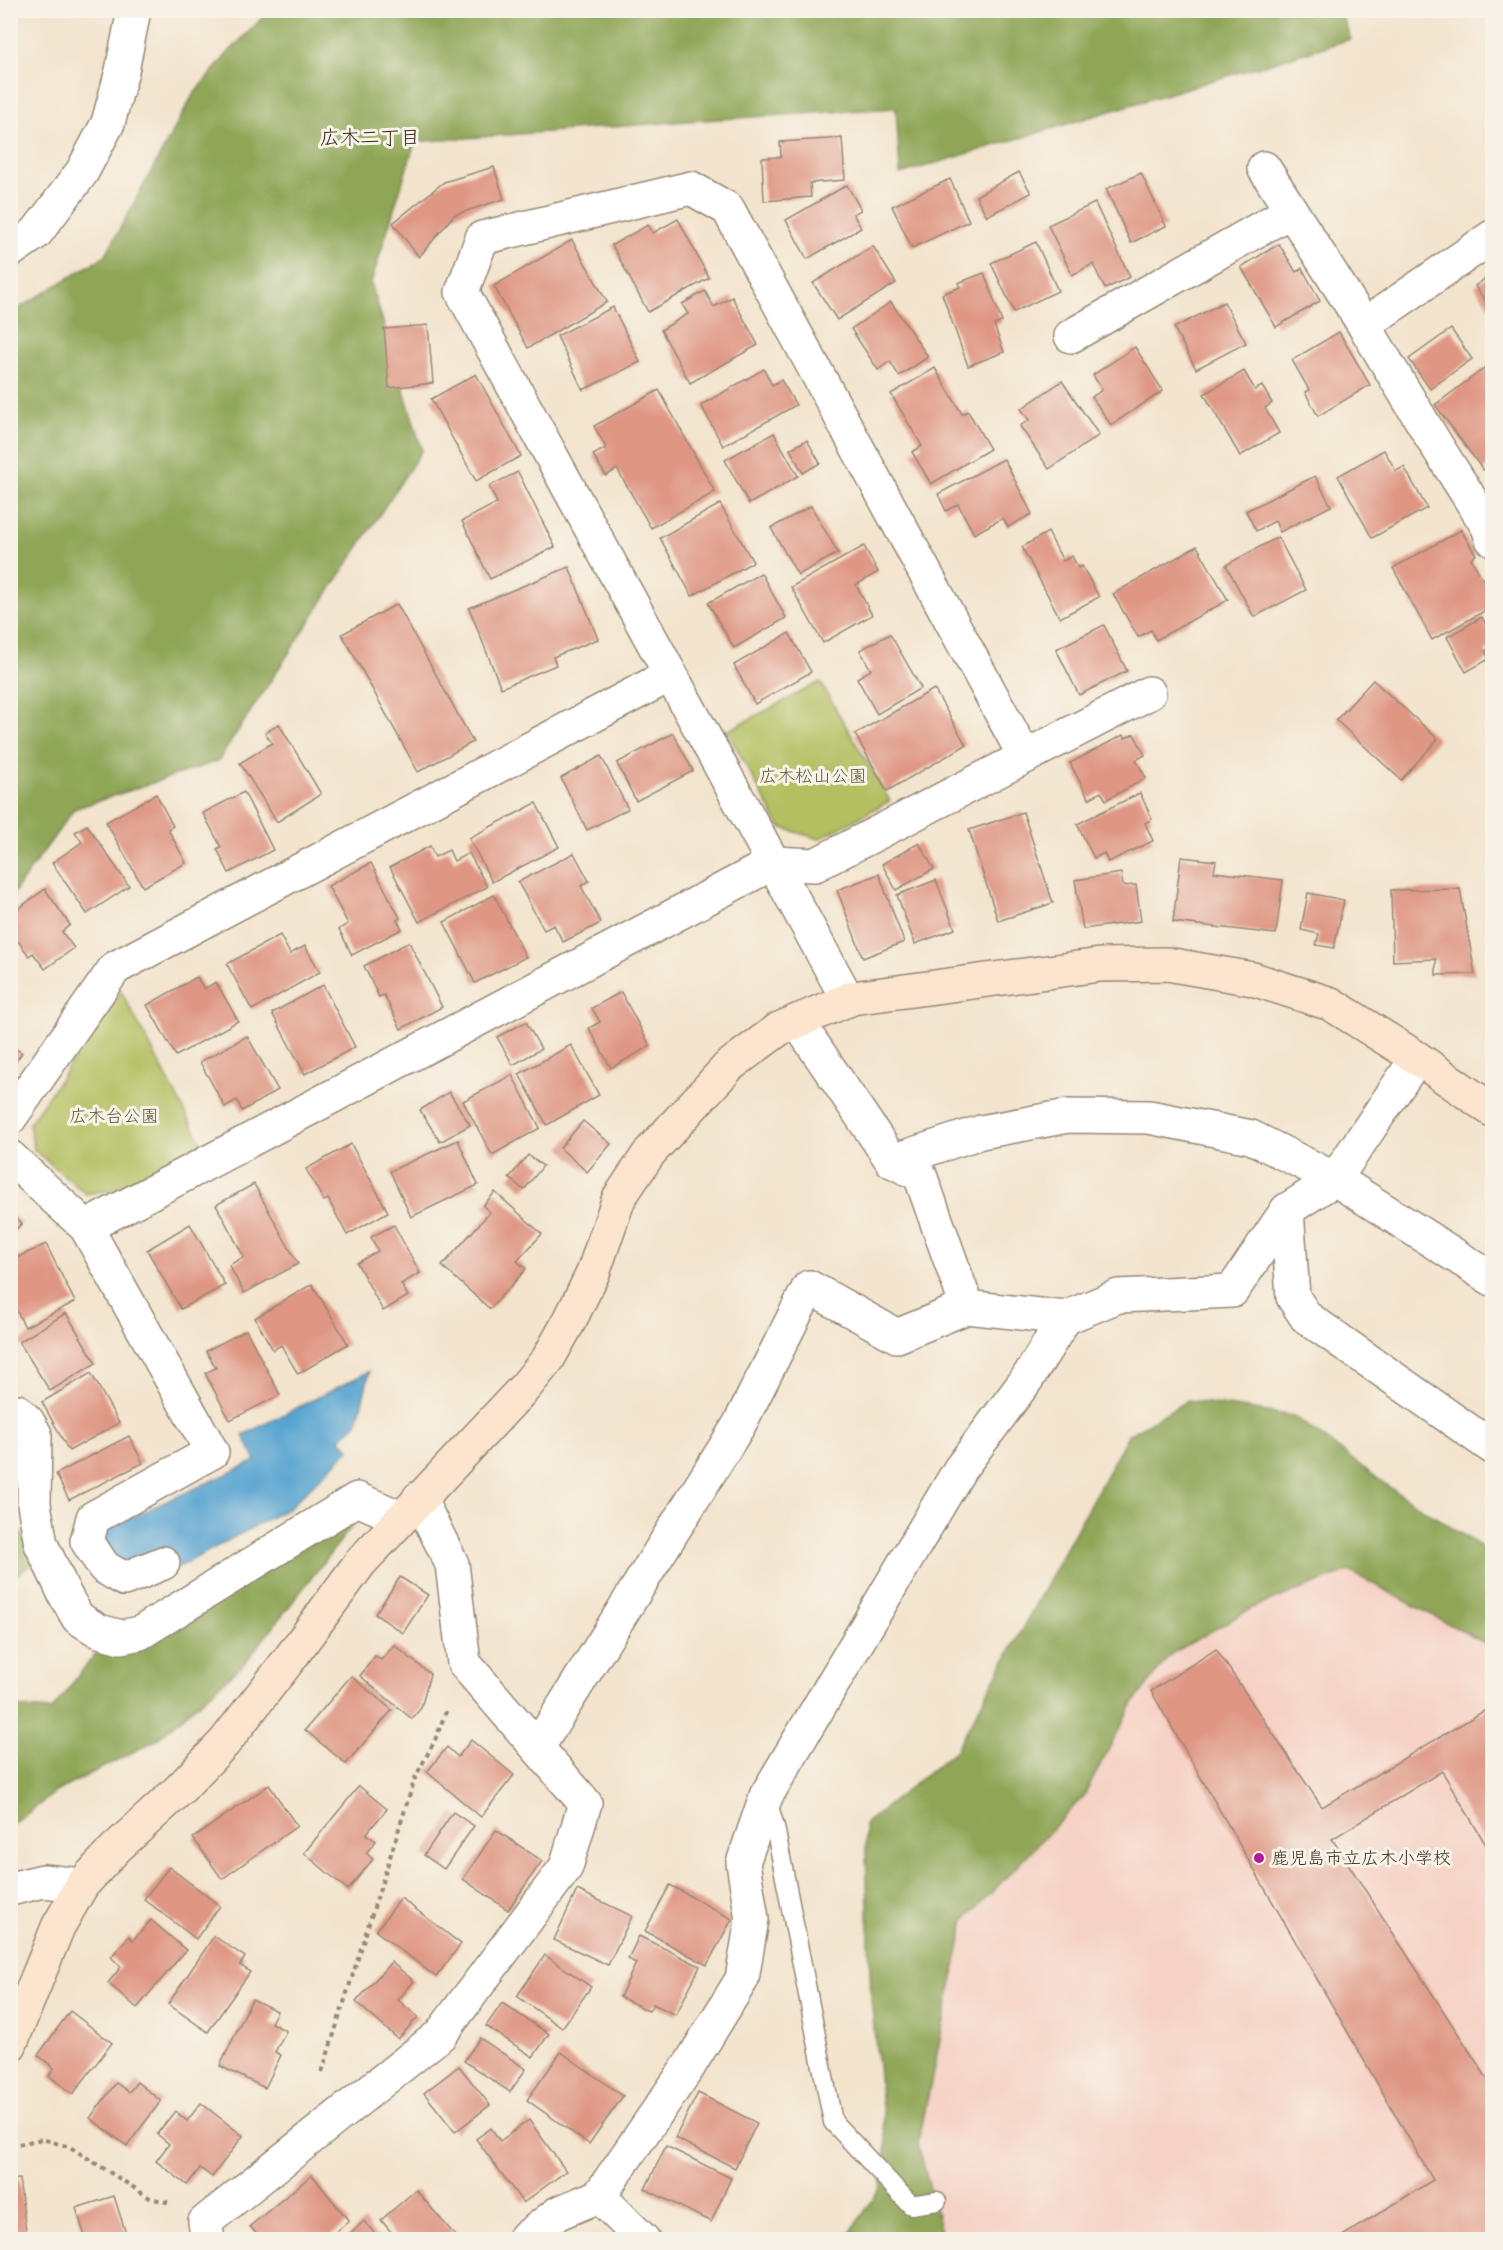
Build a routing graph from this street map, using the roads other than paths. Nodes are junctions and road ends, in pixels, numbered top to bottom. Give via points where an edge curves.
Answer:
1 (134, 10) edge
2 (1264, 168) dead end
3 (1291, 211) junction
4 (1492, 237) edge
5 (10, 251) edge
6 (1364, 325) junction
7 (1071, 336) dead end
8 (1492, 539) edge
9 (670, 675) junction
10 (1149, 693) dead end
11 (1025, 757) junction
12 (773, 863) junction
13 (849, 1000) junction
14 (797, 1021) junction
15 (1417, 1058) junction
16 (1492, 1110) edge
17 (10, 1118) edge
18 (10, 1157) edge
19 (892, 1161) junction
20 (1335, 1179) junction
21 (1287, 1210) junction
22 (86, 1227) junction
23 (1492, 1279) edge
24 (967, 1307) junction
25 (1065, 1318) junction
26 (10, 1411) edge
27 (1492, 1447) edge
28 (410, 1508) junction
29 (163, 1563) dead end
30 (538, 1747) junction
31 (766, 1796) junction
32 (82, 1885) junction
33 (10, 1889) edge
34 (21, 1988) edge
35 (10, 2045) edge
36 (599, 2196) junction
37 (937, 2201) dead end
38 (207, 2231) edge
39 (523, 2240) edge
40 (643, 2240) edge

1 - 5 street via 108,123 82,172 36,233
2 - 3 street
3 - 6 street
3 - 7 street
4 - 6 street
6 - 8 street
9 - 11 street via 462,292 482,238 691,188 728,209
9 - 12 street
9 - 17 street via 115,968
10 - 11 street
11 - 12 street via 815,865
12 - 13 street
12 - 22 street
13 - 14 street
13 - 15 street via 1100,965 1167,964 1253,979 1331,1004
14 - 19 street
14 - 28 street via 779,1029 729,1066 650,1152 619,1198 593,1273 548,1359
15 - 16 street
15 - 20 street
18 - 22 street
19 - 20 street via 981,1132 1068,1116 1149,1117 1251,1137
19 - 24 street via 920,1175
20 - 21 street
20 - 23 street
21 - 25 street via 1232,1291 1118,1296
21 - 27 street via 1293,1297 1306,1317
22 - 29 street via 212,1452 93,1518 87,1541 104,1567 124,1579
24 - 25 street
24 - 30 street via 897,1336 809,1287 739,1425
25 - 31 street via 1027,1378 960,1469
26 - 28 street via 17,1411 35,1434 34,1504 41,1544 78,1618 99,1631 121,1636 140,1633 357,1500
28 - 30 street via 452,1564 464,1663
28 - 32 street via 360,1563 224,1743
30 - 38 street via 585,1803 566,1867 440,2035
31 - 36 street via 743,1863 752,1919 742,1979
31 - 37 lane via 833,2122 911,2205
32 - 33 street via 43,1881
32 - 34 street
34 - 35 street
36 - 39 street via 558,2213
36 - 40 street

